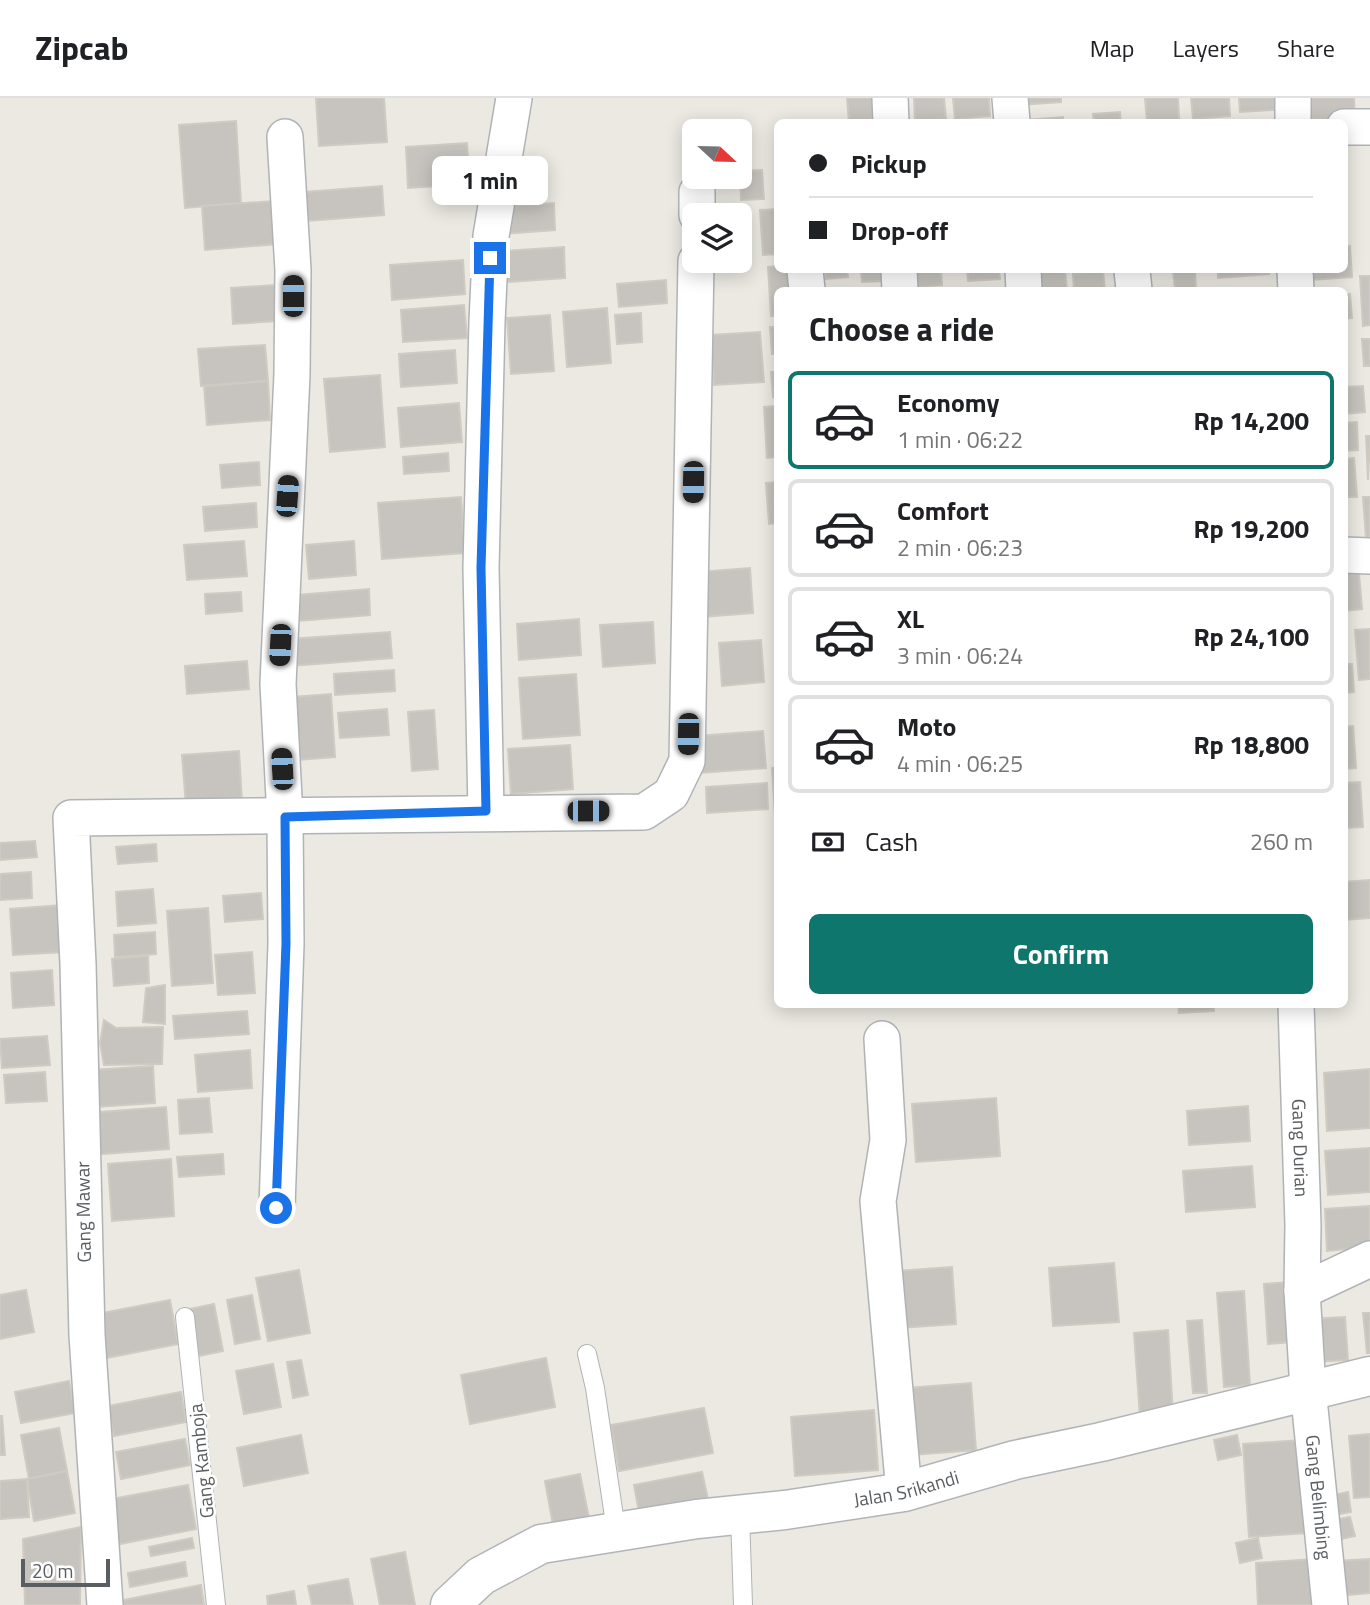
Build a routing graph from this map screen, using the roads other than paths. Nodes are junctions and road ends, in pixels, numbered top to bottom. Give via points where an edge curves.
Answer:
1 (514, 98) edge
2 (890, 98) edge
3 (1010, 98) edge
4 (1293, 98) edge
5 (891, 119) edge
6 (1012, 119) edge
7 (1293, 119) edge
8 (1348, 127) edge
9 (1370, 127) edge
10 (285, 137) dead end
11 (696, 273) edge
12 (1348, 555) edge
13 (1370, 556) edge
14 (486, 811) junction
15 (285, 817) junction
16 (1296, 1008) edge
17 (882, 1039) dead end
18 (276, 1208) dead end
19 (1370, 1259) edge
20 (1302, 1291) junction
21 (185, 1317) dead end
22 (587, 1354) dead end
23 (1370, 1376) edge
24 (1308, 1389) junction
25 (904, 1492) junction
26 (740, 1515) junction
27 (616, 1530) junction
28 (105, 1605) edge
29 (216, 1605) edge
30 (450, 1605) edge
31 (743, 1605) edge
32 (1330, 1605) edge

1 - 14 street via 493,223 487,322 481,568
2 - 5 street
3 - 6 street
4 - 7 street
8 - 9 street
10 - 15 street via 293,283 278,684
11 - 14 street via 687,761 671,794 644,812
12 - 13 street
14 - 15 street
15 - 18 street via 286,944
15 - 28 street, Gang Mawar via 71,818 87,1335
16 - 20 street, Gang Durian
17 - 25 street via 888,1140 878,1201
19 - 20 street
20 - 24 street, Gang Durian
21 - 29 lane, Gang Kamboja
22 - 27 lane
23 - 24 street, Jalan Srikandi
24 - 25 street, Jalan Srikandi via 1015,1460
24 - 32 street, Gang Belimbing
25 - 26 street, Jalan Srikandi
26 - 27 street, Jalan Srikandi
26 - 31 lane
27 - 30 street, Jalan Srikandi via 541,1544 481,1576

